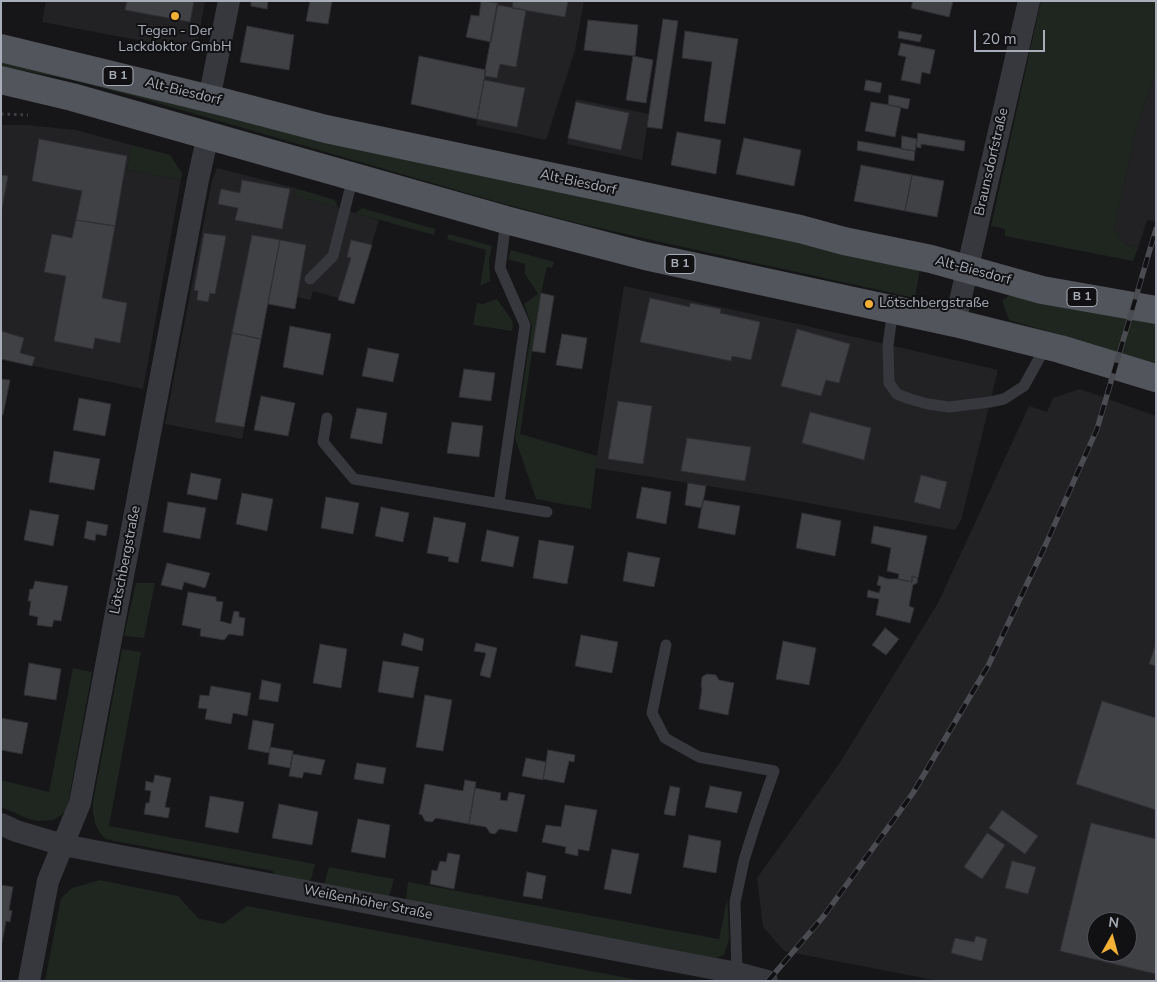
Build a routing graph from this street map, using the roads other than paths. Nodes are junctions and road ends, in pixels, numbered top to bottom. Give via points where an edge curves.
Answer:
1 (229, 1) edge
2 (1029, 1) edge
3 (1, 48) edge
4 (1, 80) edge
5 (1, 97) edge
6 (72, 97) junction
7 (209, 99) junction
8 (208, 135) junction
9 (353, 177) junction
10 (506, 220) junction
11 (968, 270) junction
12 (310, 279) dead end
13 (893, 310) junction
14 (1156, 310) edge
15 (955, 323) junction
16 (1046, 346) junction
17 (1156, 378) edge
18 (327, 418) dead end
19 (499, 503) junction
20 (547, 512) dead end
21 (666, 644) dead end
22 (1, 824) edge
23 (63, 845) junction
24 (737, 973) junction
25 (29, 981) edge
26 (767, 981) edge

1 - 7 street
2 - 11 street, Braunsdorfstraße
3 - 7 main road, Alt-Biesdorf / B 1
4 - 6 main road, B 1
5 - 6 main road
6 - 8 main road, B 1
7 - 11 main road, Alt-Biesdorf / B 1 via 343,133 800,229
8 - 9 main road, B 1
8 - 23 street, Lötschbergstraße via 80,803
9 - 10 main road, B 1
9 - 12 lane via 333,256
10 - 13 main road, B 1 via 645,256
10 - 19 lane via 500,268 526,325
11 - 14 main road, Alt-Biesdorf / B 1 via 1042,290
11 - 15 street, Braunsdorfstraße
13 - 15 main road, B 1
13 - 16 lane via 888,345 889,383 896,394 928,404 949,406 1004,399 1024,386
15 - 16 main road, B 1
16 - 17 main road, B 1
18 - 19 lane via 323,442 354,479
19 - 20 lane
21 - 24 lane via 652,713 665,738 699,756 774,771 744,860 735,902
22 - 23 street, Weißenhöher Straße
23 - 24 street, Weißenhöher Straße
23 - 25 street, Lötschbergstraße via 48,881
24 - 26 street, Weißenhöher Straße

